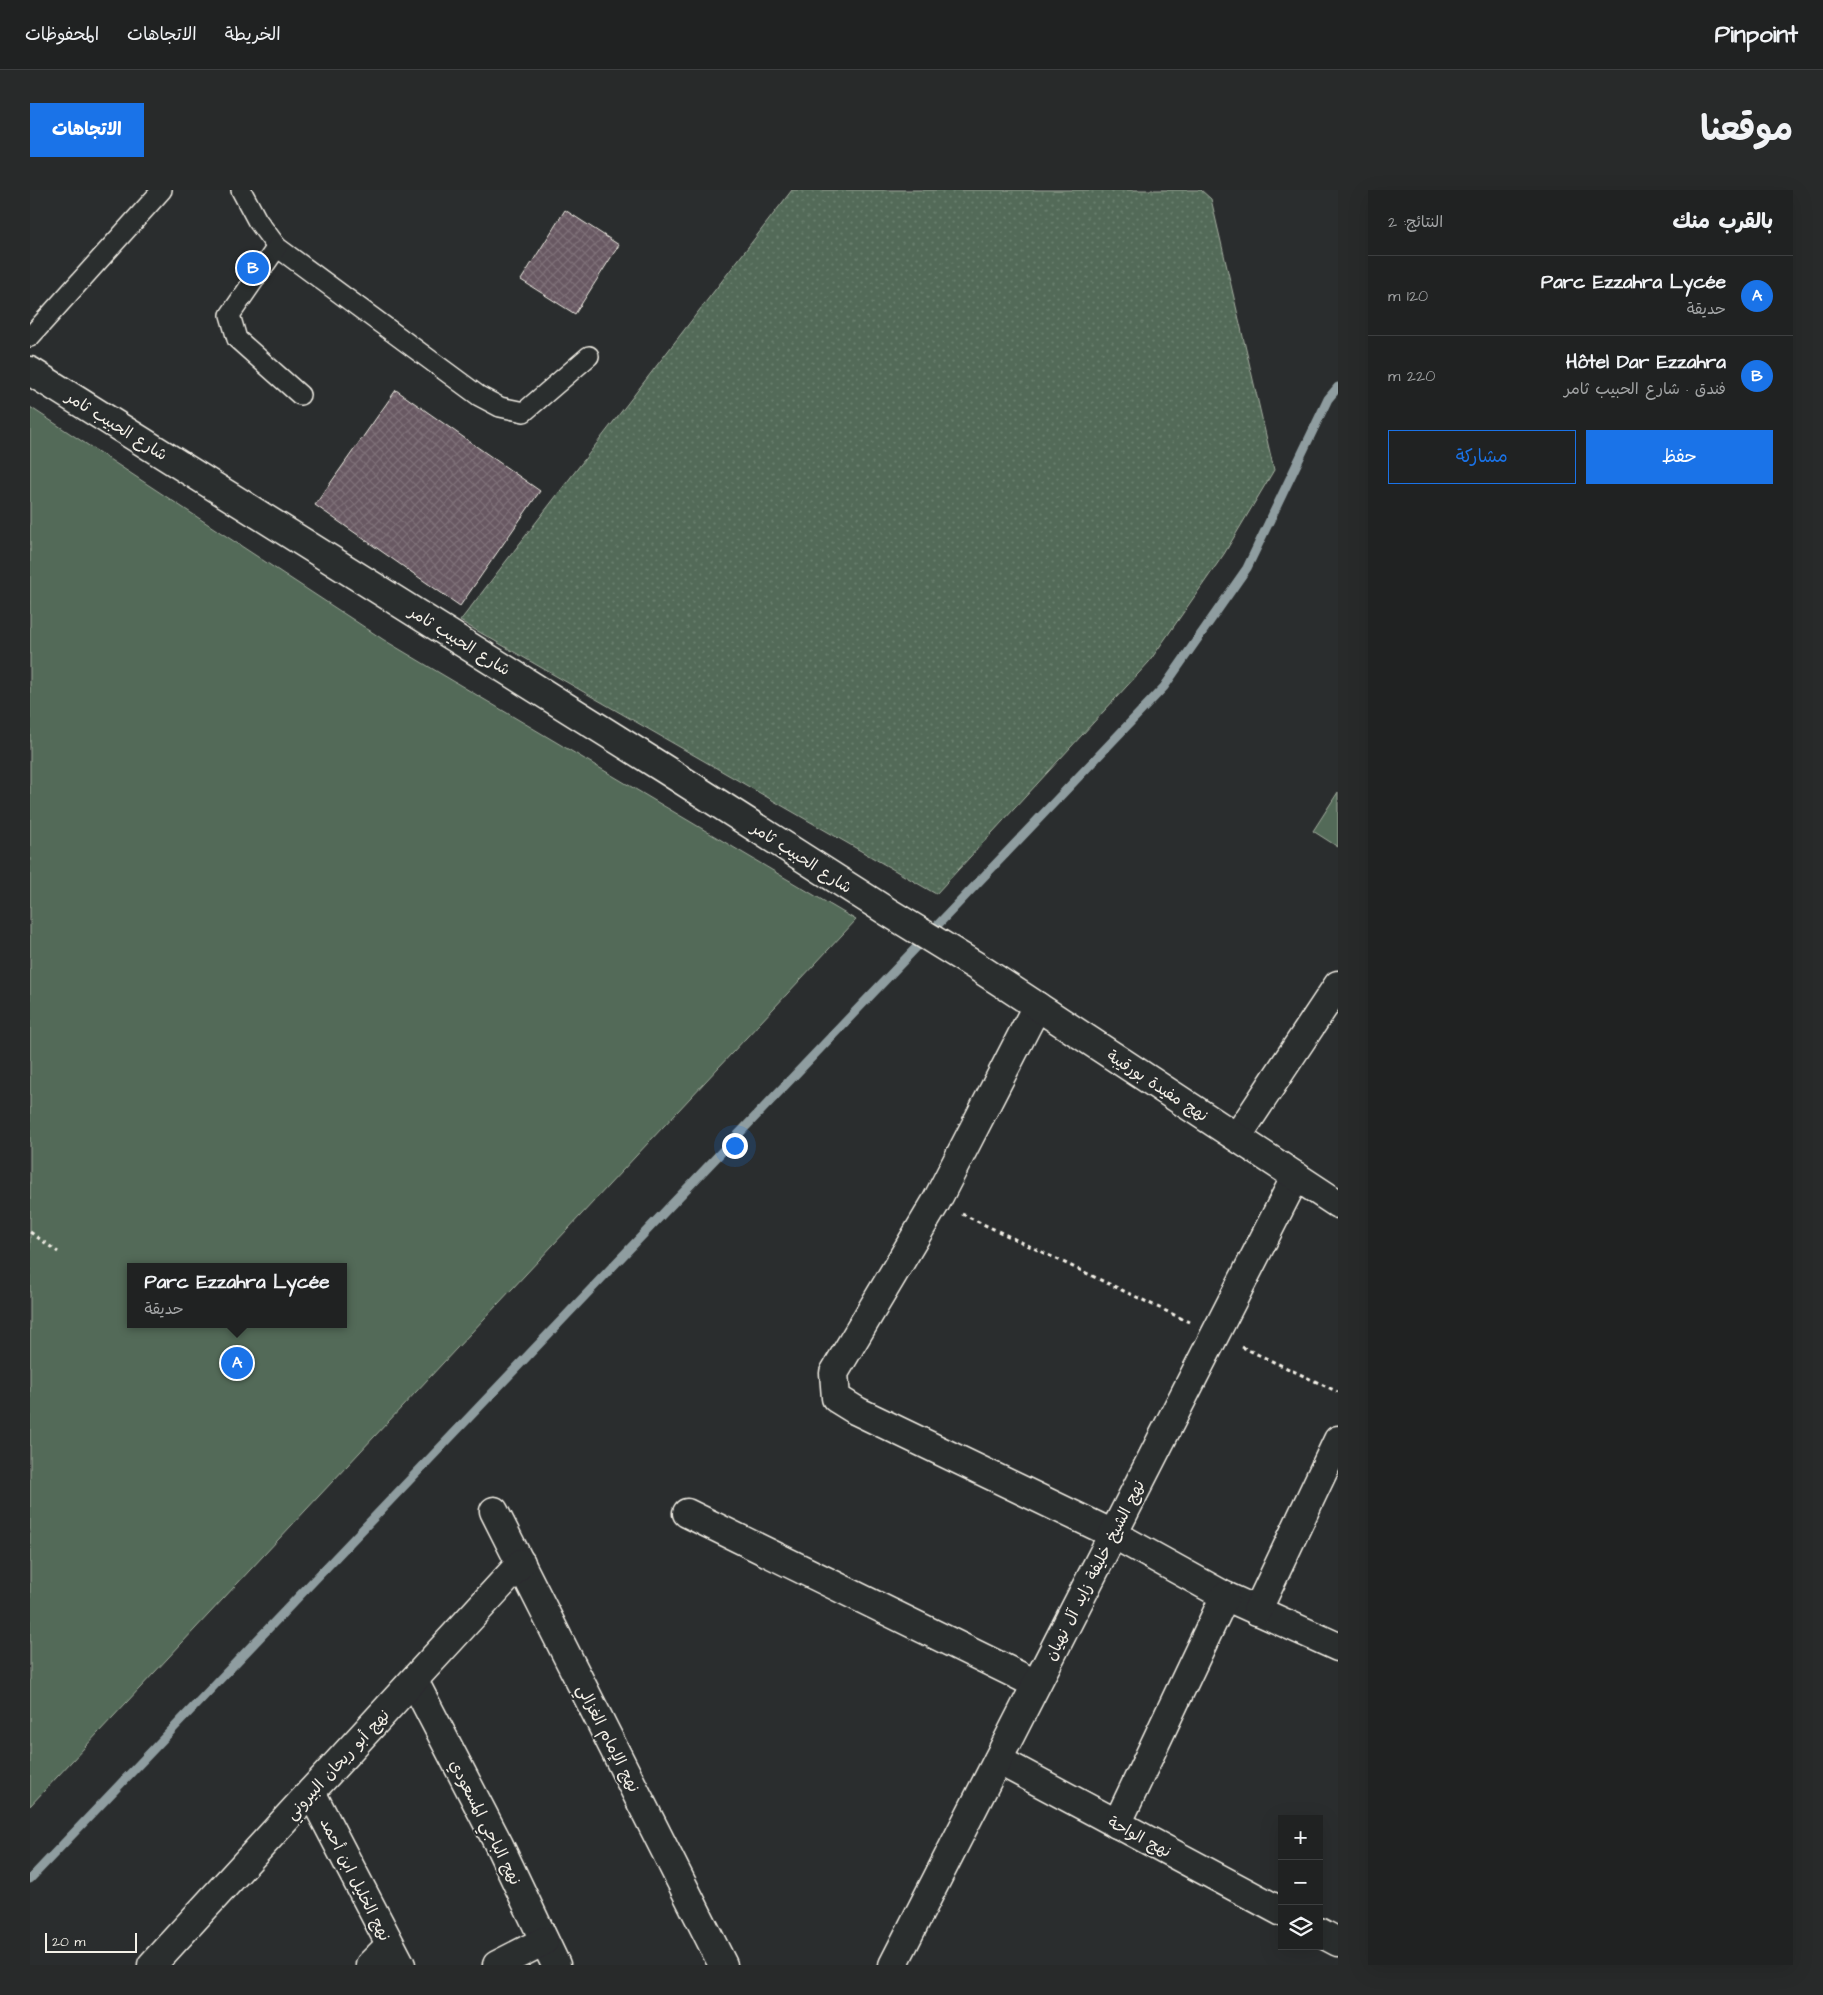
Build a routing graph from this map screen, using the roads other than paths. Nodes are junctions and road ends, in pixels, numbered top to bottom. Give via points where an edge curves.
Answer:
1 (162, 190) edge
2 (240, 190) edge
3 (277, 247) junction
4 (30, 338) edge
5 (589, 356) dead end
6 (30, 371) edge
7 (300, 395) dead end
8 (976, 966) joint
9 (1335, 995) edge
10 (1037, 1006) junction
11 (1237, 1137) junction
12 (1296, 1176) junction
13 (1338, 1204) edge
14 (1338, 1440) edge
15 (494, 1511) dead end
16 (687, 1513) dead end
17 (1113, 1534) junction
18 (520, 1563) junction
19 (1225, 1596) junction
20 (1257, 1611) junction
21 (1338, 1647) edge
22 (414, 1680) junction
23 (1036, 1684) junction
24 (998, 1760) junction
25 (311, 1792) junction
26 (1117, 1824) junction
27 (1278, 1910) edge
28 (1323, 1934) edge
29 (1338, 1942) edge
30 (550, 1953) edge
31 (395, 1955) edge
32 (897, 1964) edge
33 (152, 1965) edge
34 (370, 1965) edge
35 (497, 1965) edge
36 (724, 1965) edge

1 - 4 lane
2 - 3 lane
3 - 5 lane via 479,396 500,407 524,412
3 - 7 lane via 230,314 237,338
6 - 8 street, شارع الحبيب ثامر
8 - 10 street, نهج مفيدة بورقيبة
9 - 11 street
10 - 11 street, نهج مفيدة بورقيبة
10 - 17 street via 936,1202 834,1373 836,1398
11 - 12 street, نهج مفيدة بورقيبة
12 - 13 street, نهج مفيدة بورقيبة
12 - 17 street, نهج الشيخ خليفة زايد آل نهيان
14 - 20 street
15 - 18 street, نهج الإمام الغزالي
16 - 23 street
17 - 19 street
17 - 23 street, نهج الشيخ خليفة زايد آل نهيان
18 - 22 street, نهج أبو ريحان البيروني
18 - 36 street, نهج الإمام الغزالي
19 - 20 street
19 - 26 street
20 - 21 street
22 - 25 street, نهج أبو ريحان البيروني
22 - 30 street, نهج الباجي المسعودي via 499,1845
23 - 24 street, نهج الشيخ خليفة زايد آل نهيان
24 - 26 street, نهج الواحة
24 - 32 street, نهج الشيخ خليفة زايد آل نهيان
25 - 31 street, نهج الخليل ابن أحمد
25 - 33 street, نهج أبو ريحان البيروني
26 - 27 street, نهج الواحة
28 - 29 street
30 - 35 street
31 - 34 street

